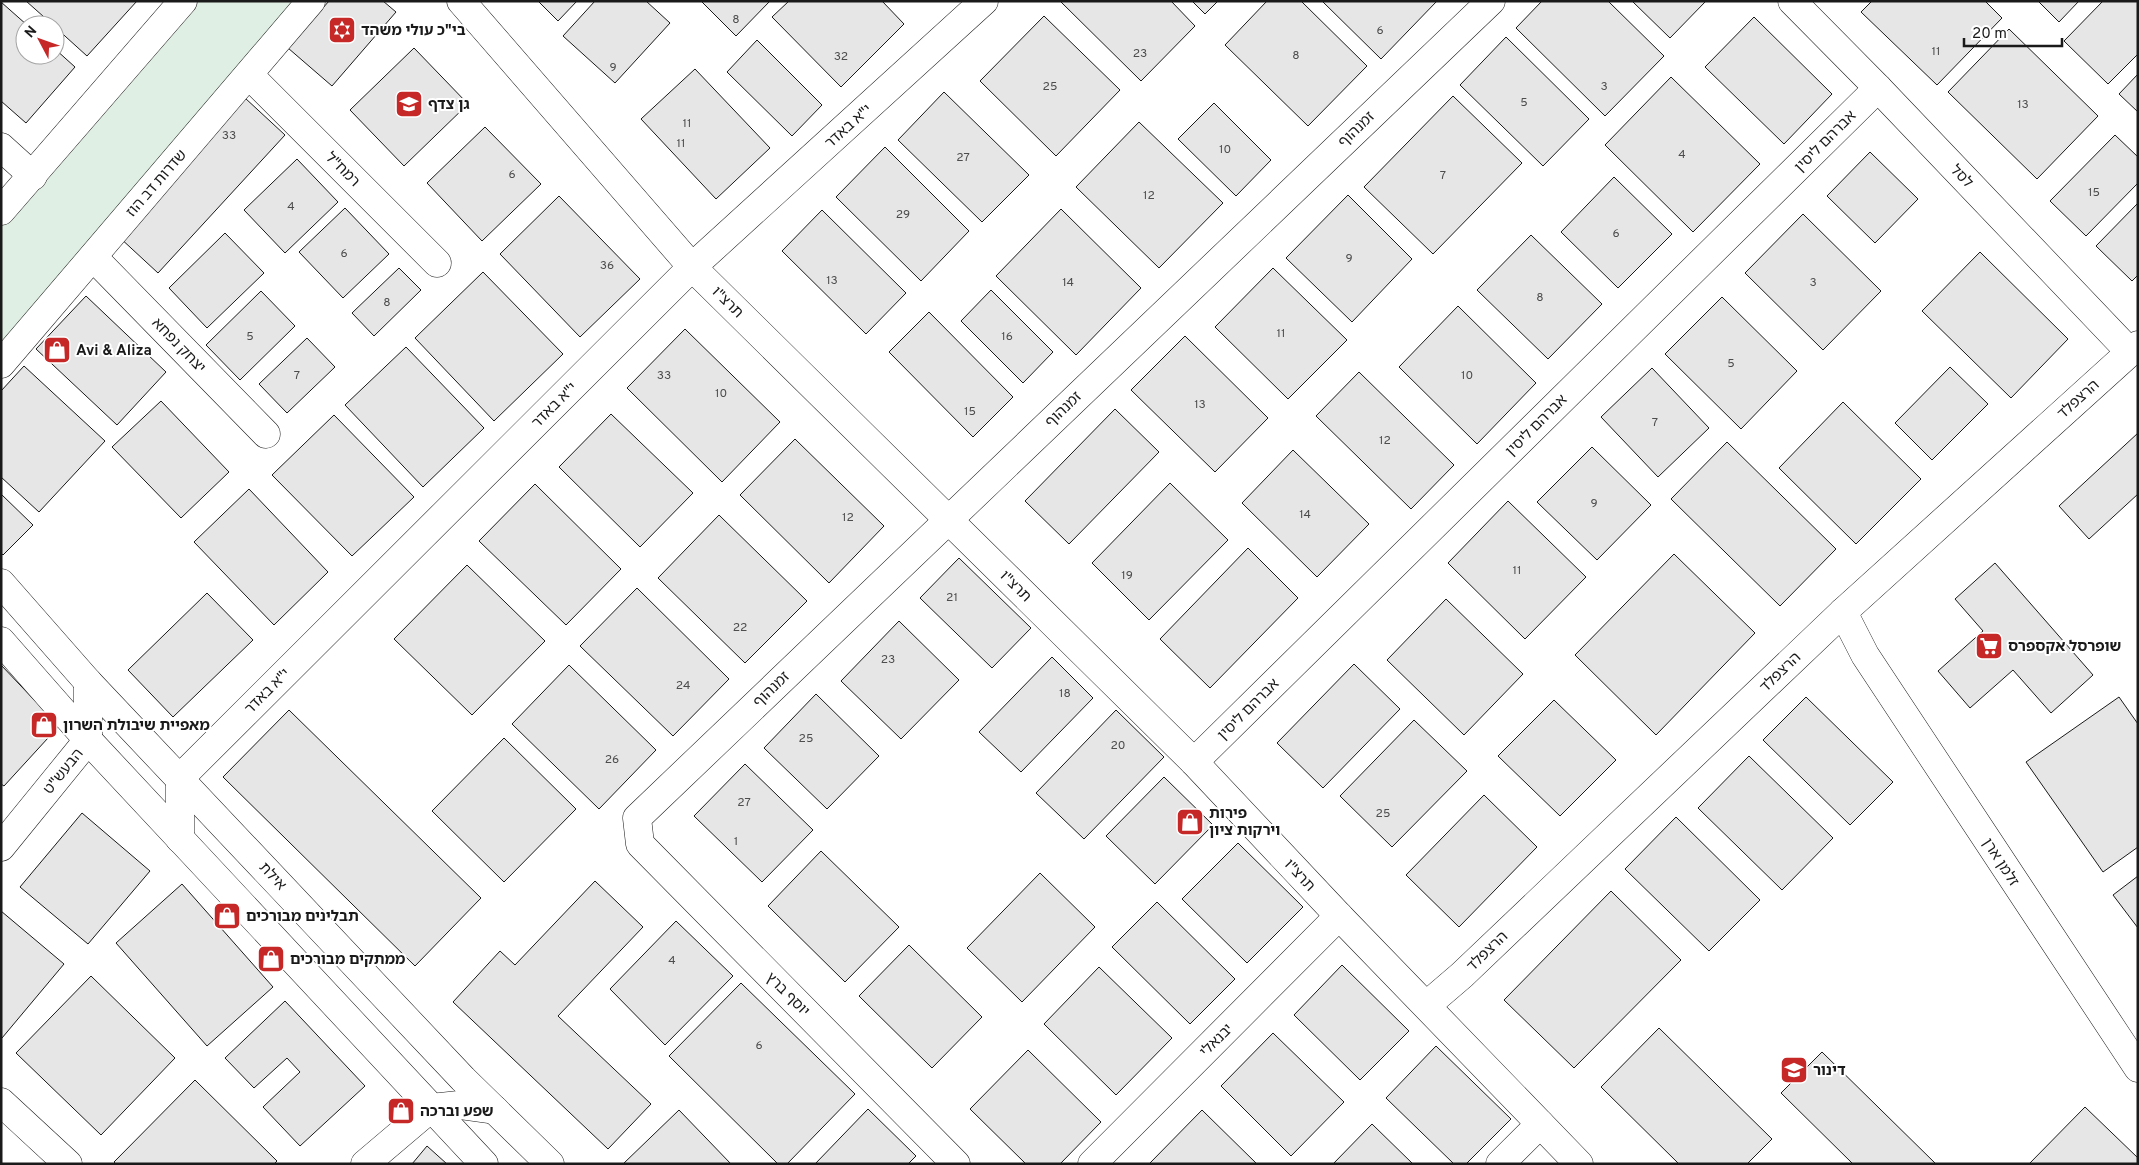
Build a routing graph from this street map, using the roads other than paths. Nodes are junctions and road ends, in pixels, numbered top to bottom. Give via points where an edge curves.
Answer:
1 (183, 1) edge
2 (311, 1) edge
3 (461, 1) edge
4 (984, 1) edge
5 (1491, 1) edge
6 (1792, 1) edge
7 (249, 75) junction
8 (1878, 88) junction
9 (1, 147) edge
10 (33, 176) junction
11 (1, 211) edge
12 (93, 257) junction
13 (437, 264) dead end
14 (692, 267) junction
15 (2134, 348) edge
16 (1, 364) edge
17 (266, 434) dead end
18 (948, 519) junction
19 (1, 583) edge
20 (1837, 617) junction
21 (1, 641) edge
22 (88, 682) junction
23 (88, 740) junction
24 (1194, 762) junction
25 (180, 778) junction
26 (637, 818) joint
27 (180, 839) junction
28 (1, 847) edge
29 (1339, 916) junction
30 (1427, 1005) junction
31 (2138, 1068) edge
32 (1, 1102) edge
33 (432, 1108) junction
34 (495, 1110) junction
35 (1540, 1124) junction
36 (68, 1164) edge
37 (365, 1164) edge
38 (484, 1164) edge
39 (550, 1164) edge
40 (956, 1164) edge
41 (1092, 1164) edge
42 (1500, 1164) edge
43 (1579, 1164) edge

1 - 10 street
2 - 7 street, שדרות דב הוז
3 - 14 street, תרצ"ו
4 - 14 street, י"א באדר
5 - 18 street, זמנהוף
6 - 8 street, לסל
7 - 12 street, שדרות דב הוז
7 - 13 street, רמח"ל
8 - 15 street, לסל
8 - 24 street, אברהם ליסין
9 - 10 street
10 - 11 street
12 - 16 street, שדרות דב הוז
12 - 17 street, יצחק נפחא
14 - 18 street, תרצ"ו
14 - 25 street, י"א באדר
15 - 20 street, הרצפלד
18 - 24 street, תרצ"ו
18 - 26 street, זמנהוף
19 - 22 street, אילת
20 - 30 street, הרצפלד
20 - 31 street, זלמן ארן
21 - 23 street
22 - 23 street, הבעש"ט
22 - 25 street, אילת
23 - 27 street
23 - 28 street, הבעש"ט
24 - 29 street, תרצ"ו
25 - 27 street
25 - 34 street, אילת
26 - 40 street, יוסף ברץ via 640,844
27 - 33 street
29 - 30 street, תרצ"ו
29 - 41 street, יבנאלי
30 - 35 street, תרצ"ו
32 - 36 street
33 - 34 street via 459,1105
33 - 37 street
33 - 38 street
34 - 39 street, אילת
35 - 42 street
35 - 43 street, תרצ"ו

